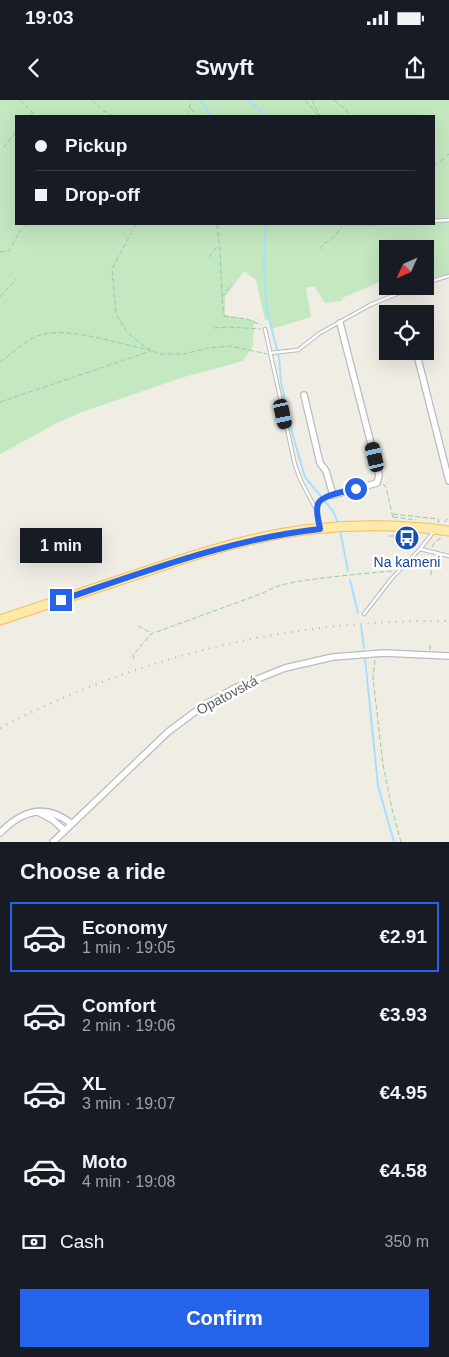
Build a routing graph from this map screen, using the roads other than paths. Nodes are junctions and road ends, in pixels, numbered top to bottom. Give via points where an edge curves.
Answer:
1 (449, 220) edge
2 (435, 221) edge
3 (449, 276) edge
4 (434, 280) edge
5 (394, 295) edge
6 (340, 323) junction
7 (265, 329) road end
8 (270, 353) junction
9 (418, 360) edge
10 (304, 395) dead end
11 (449, 481) edge
12 (330, 496) junction
13 (318, 513) junction
14 (437, 526) junction
15 (320, 529) junction
16 (447, 535) edge
17 (420, 549) junction
18 (449, 556) edge
19 (364, 614) dead end
20 (0, 620) edge
21 (449, 656) edge
22 (38, 812) junction
23 (72, 824) junction
24 (65, 831) junction
25 (0, 833) edge
26 (53, 842) edge

1 - 2 lane
3 - 4 lane
5 - 6 lane
6 - 8 lane via 298,350
6 - 12 street via 379,475 374,484
7 - 8 lane
8 - 13 lane via 295,465
9 - 11 street
10 - 12 street
12 - 13 lane via 320,501
13 - 15 lane
14 - 15 main road
14 - 16 main road
14 - 17 lane
15 - 20 main road via 274,535 215,549
17 - 18 lane
17 - 19 lane
21 - 23 street, Opatovská via 347,655 285,668 235,688 204,705 168,732
22 - 23 street via 48,810
22 - 24 street
22 - 25 street via 20,817
23 - 24 street, Opatovská
24 - 26 street, Opatovská

